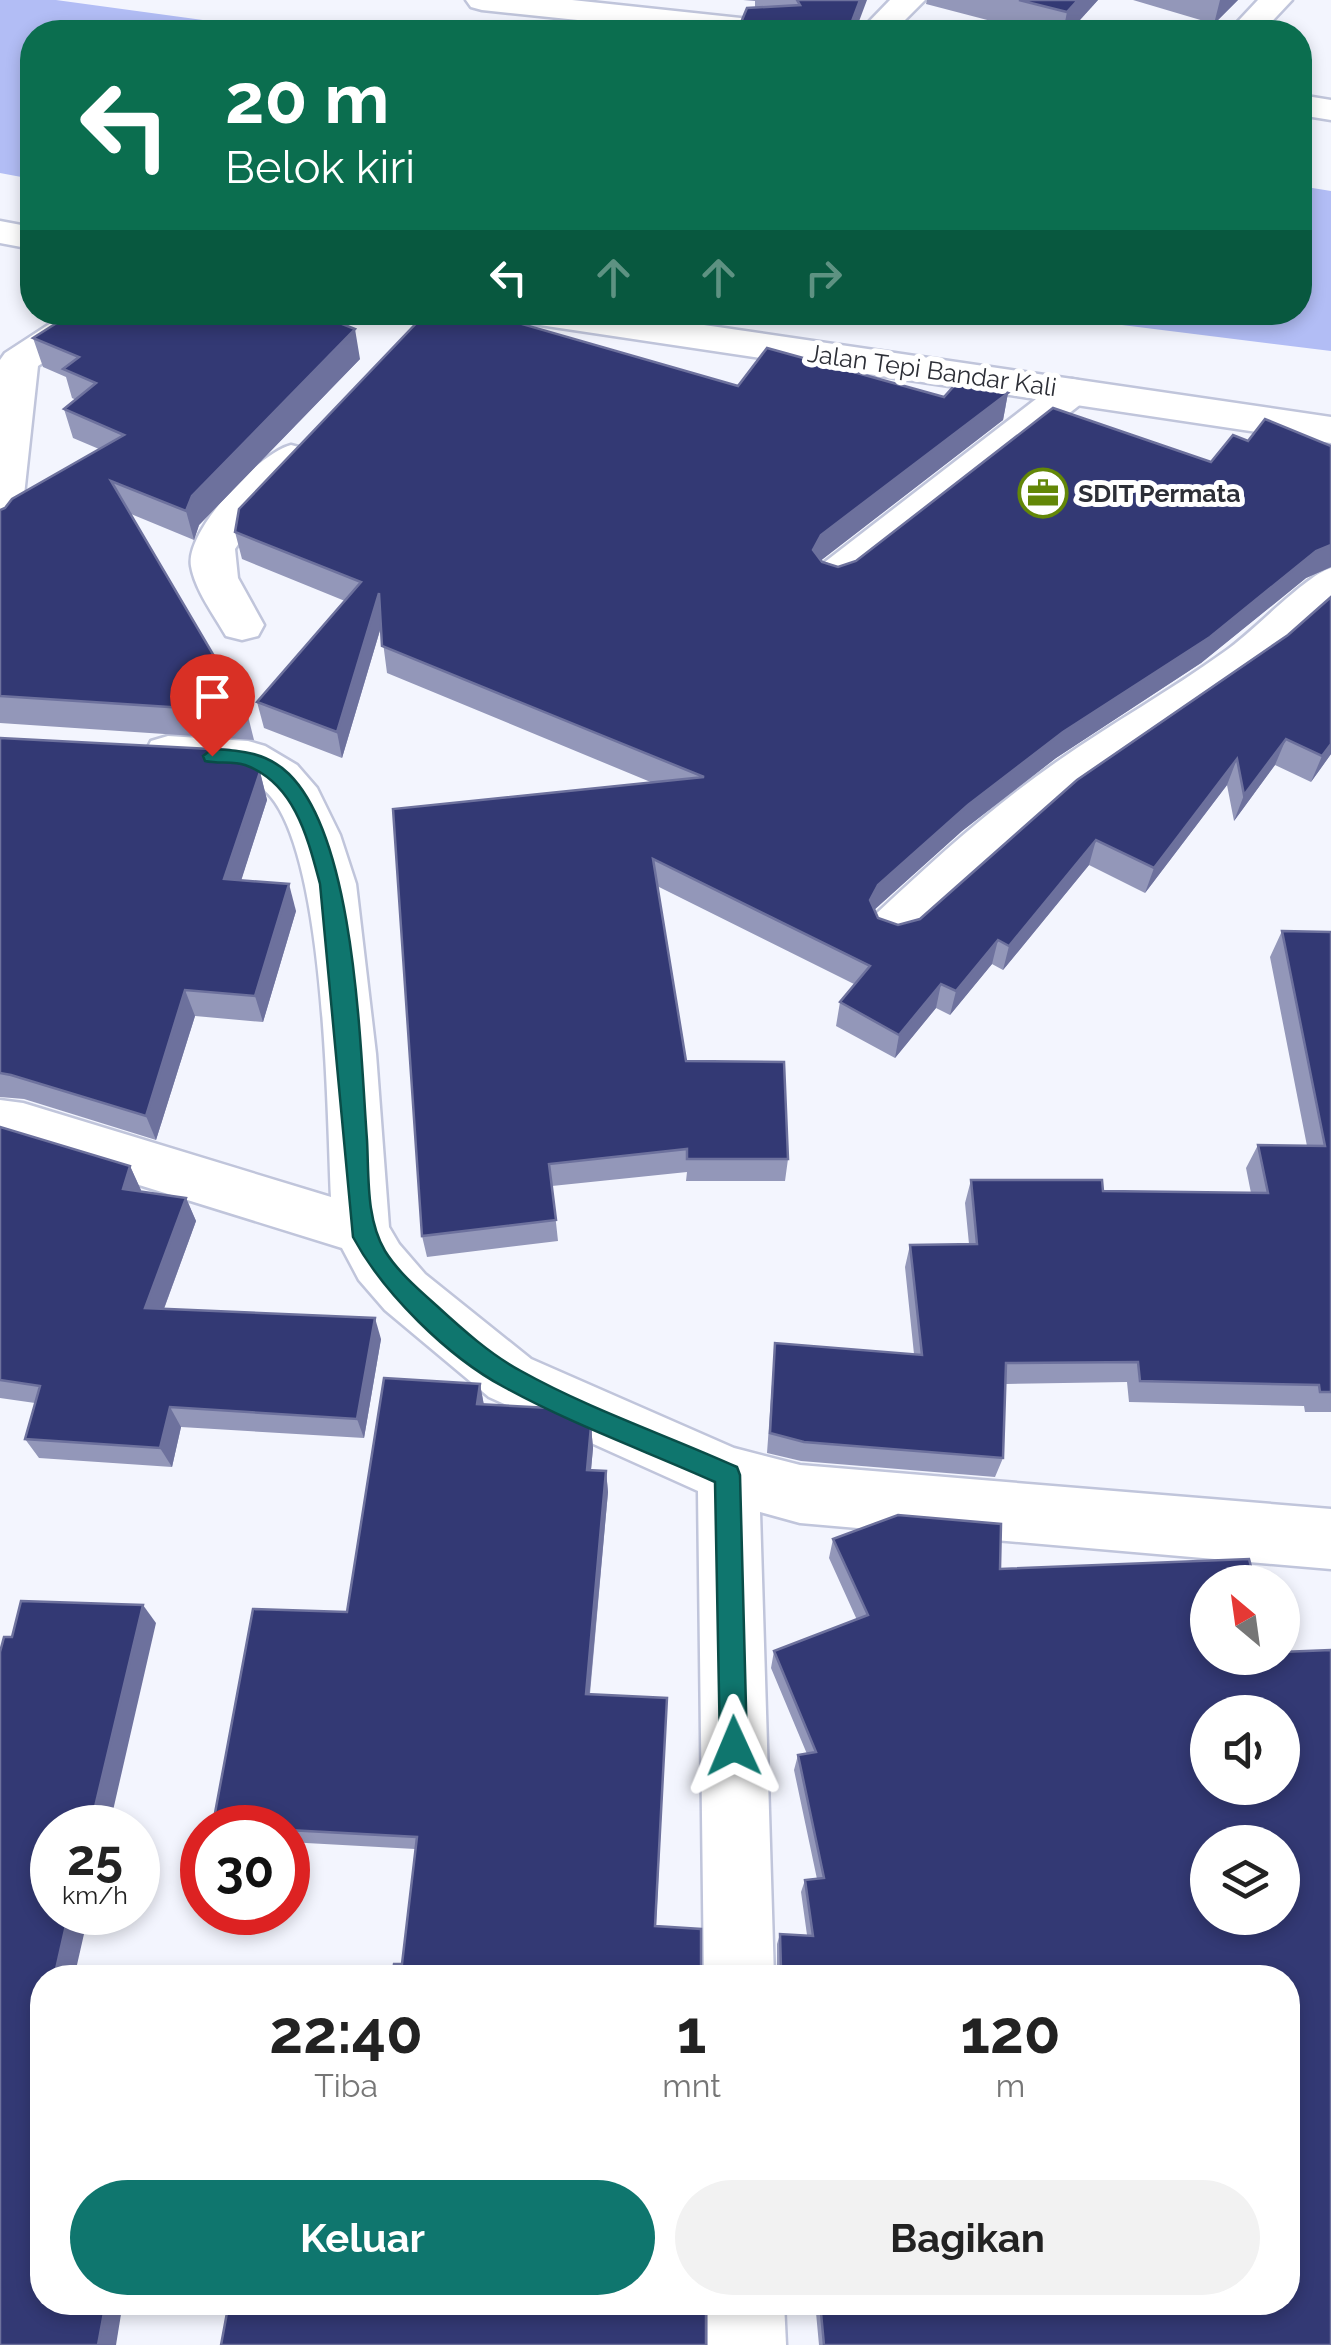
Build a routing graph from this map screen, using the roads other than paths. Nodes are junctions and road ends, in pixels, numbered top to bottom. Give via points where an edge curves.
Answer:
1 (482, 0) edge
2 (909, 0) edge
3 (1276, 0) edge
4 (567, 5) edge
5 (685, 20) edge
6 (888, 20) edge
7 (1256, 20) edge
8 (75, 325) edge
9 (622, 325) edge
10 (1072, 391) junction
11 (323, 425) edge
12 (1331, 430) edge
13 (0, 523) edge
14 (836, 576) edge
15 (1331, 583) edge
16 (242, 626) dead end
17 (114, 750) edge
18 (896, 927) edge
19 (0, 1124) edge
20 (362, 1230) junction
21 (728, 1475) junction
22 (1331, 1539) edge
23 (739, 1965) edge
24 (746, 2315) edge
25 (747, 2345) edge

1 - 4 street
2 - 6 street
3 - 7 street
4 - 5 street
8 - 13 street via 19,362
9 - 10 street, Jalan Tepi Bandar Kali
10 - 12 street, Jalan Tepi Bandar Kali
10 - 14 street
11 - 16 street via 217,540 212,566
15 - 18 street via 1238,666 1002,825
17 - 20 street via 248,758 280,777 300,800 330,884
19 - 20 street
20 - 21 street via 405,1292 510,1378
21 - 22 street via 800,1494
21 - 23 street
24 - 25 street

